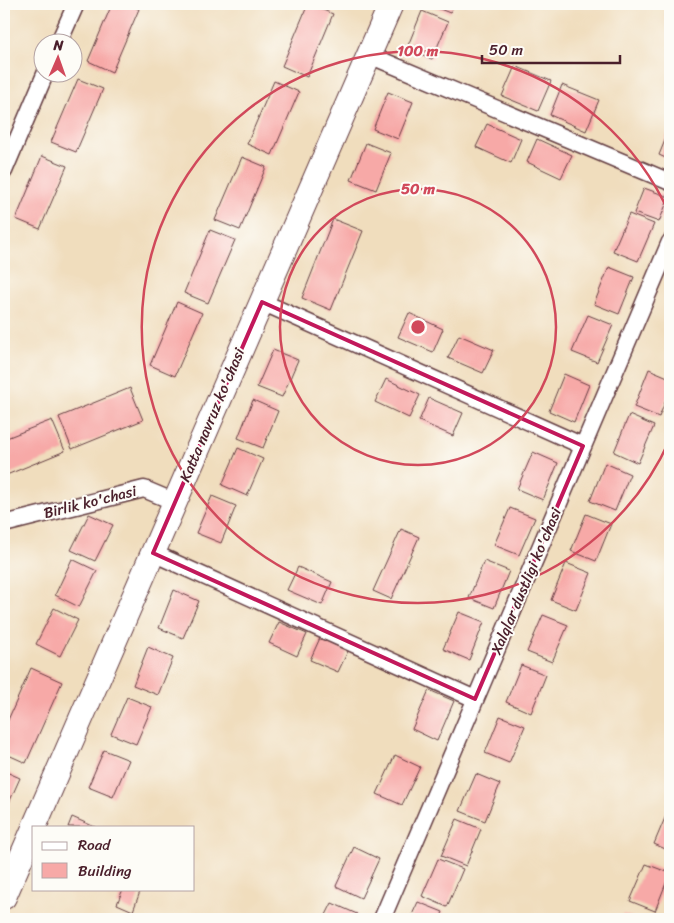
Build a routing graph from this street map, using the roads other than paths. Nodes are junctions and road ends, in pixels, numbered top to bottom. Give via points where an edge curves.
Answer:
1 (76, 4) edge
2 (391, 4) edge
3 (63, 32) edge
4 (368, 55) junction
5 (42, 82) edge
6 (4, 171) edge
7 (670, 182) edge
8 (670, 242) edge
9 (262, 302) junction
10 (583, 446) junction
11 (175, 502) junction
12 (4, 524) edge
13 (153, 553) junction
14 (475, 699) junction
15 (34, 826) edge
16 (32, 832) edge
17 (4, 897) edge
18 (382, 919) edge

1 - 3 street
2 - 4 street, Katta navruz ko'chasi
4 - 7 street
4 - 9 street, Katta navruz ko'chasi
5 - 6 street
8 - 10 street, Xalqlar dustligi ko'chasi
9 - 10 street
9 - 11 street, Katta navruz ko'chasi
10 - 14 street, Xalqlar dustligi ko'chasi
11 - 12 street, Birlik ko'chasi via 144,489
11 - 13 street, Katta navruz ko'chasi
13 - 14 street
13 - 15 street, Katta navruz ko'chasi
14 - 18 street, Xalqlar dustligi ko'chasi
16 - 17 street, Katta navruz ko'chasi

